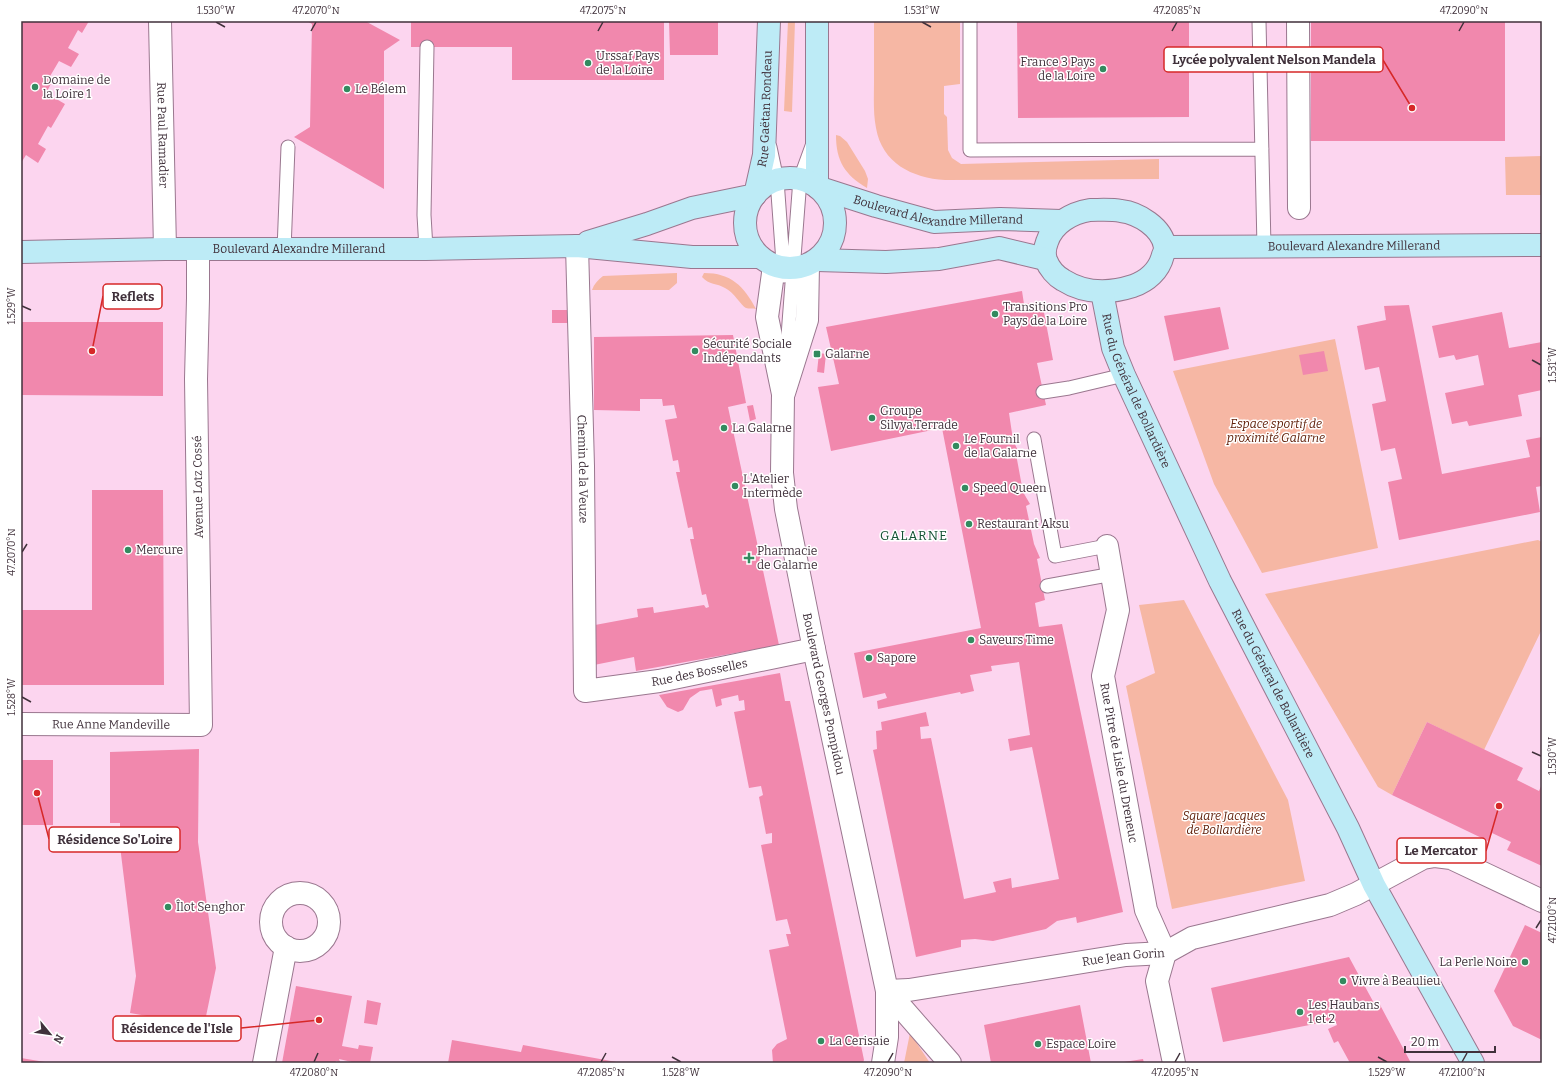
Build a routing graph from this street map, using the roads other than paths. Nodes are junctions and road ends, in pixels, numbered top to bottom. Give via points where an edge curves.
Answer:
1 (160, 21) edge
2 (769, 21) edge
3 (817, 21) edge
4 (970, 21) edge
5 (1260, 21) edge
6 (1298, 21) edge
7 (427, 47) dead end
8 (766, 127) junction
9 (288, 146) dead end
10 (1262, 149) junction
11 (777, 180) junction
12 (809, 183) junction
13 (755, 195) junction
14 (1299, 208) dead end
15 (1061, 221) junction
16 (1542, 245) edge
17 (577, 246) junction
18 (1165, 247) junction
19 (1264, 247) junction
20 (165, 249) junction
21 (198, 249) junction
22 (426, 249) junction
23 (284, 250) junction
24 (21, 252) edge
25 (1045, 259) junction
26 (789, 264) junction
27 (1102, 292) junction
28 (1124, 375) junction
29 (1043, 392) dead end
30 (783, 394) junction
31 (1034, 439) dead end
32 (1107, 546) joint
33 (1113, 574) junction
34 (1047, 586) dead end
35 (814, 649) junction
36 (585, 691) joint
37 (21, 724) edge
38 (201, 725) joint
39 (1374, 885) junction
40 (1542, 901) edge
41 (286, 947) dead end
42 (1165, 953) junction
43 (888, 991) junction
44 (264, 1063) edge
45 (883, 1063) edge
46 (950, 1063) edge
47 (1174, 1063) edge
48 (1473, 1063) edge

1 - 20 street, Rue Paul Ramadier
2 - 8 street, Rue Gaëtan Rondeau
3 - 12 street via 818,129
4 - 10 lane via 970,150
5 - 10 lane
6 - 14 street
7 - 22 lane via 424,216
8 - 11 lane
8 - 13 street, Rue Gaëtan Rondeau via 764,161
9 - 23 lane
10 - 19 lane
11 - 12 street, Boulevard Alexandre Millerand via 788,178
11 - 13 street via 764,186
11 - 26 lane
12 - 15 street, Boulevard Alexandre Millerand via 876,206 934,222 1000,219
12 - 26 lane
12 - 26 street via 824,193 833,209 835,228 829,246
13 - 17 street, Boulevard Alexandre Millerand via 692,208
13 - 26 street via 745,216 745,231 750,246
15 - 18 street via 1079,212 1090,210 1121,211 1138,216 1149,223 1159,232
15 - 25 street via 1049,233
16 - 19 street, Boulevard Alexandre Millerand
17 - 22 street, Boulevard Alexandre Millerand
17 - 26 street, Boulevard Alexandre Millerand
17 - 36 street, Chemin de la Veuze via 583,466
18 - 19 street, Boulevard Alexandre Millerand
18 - 27 street via 1161,263 1154,274 1140,284
20 - 21 street, Boulevard Alexandre Millerand
20 - 24 street, Boulevard Alexandre Millerand
21 - 23 street, Boulevard Alexandre Millerand
21 - 38 street, Avenue Lotz Cossé via 196,379
22 - 23 street, Boulevard Alexandre Millerand
25 - 26 street, Boulevard Alexandre Millerand via 1000,248 939,258
25 - 27 street via 1051,270 1072,286
26 - 30 lane via 789,318
26 - 30 street, Boulevard Georges Pompidou via 767,317
26 - 30 street, Boulevard Georges Pompidou via 807,320
27 - 28 street, Rue du Général de Bollardière via 1113,348
28 - 29 lane
28 - 39 street, Rue du Général de Bollardière via 1220,580 1348,828
30 - 35 street, Boulevard Georges Pompidou via 782,473 786,509
31 - 32 lane via 1055,556
32 - 33 street, Rue Pitre de Lisle du Dreneuc
33 - 34 lane
33 - 42 street, Rue Pitre de Lisle du Dreneuc via 1118,610 1103,676 1146,910
35 - 36 street, Rue des Bosselles via 659,681
35 - 43 street, Boulevard Georges Pompidou
37 - 38 street, Rue Anne Mandeville
39 - 40 street, Rue Jean Gorin via 1416,861 1435,856 1451,858
39 - 42 street, Rue Jean Gorin via 1330,905 1192,938
39 - 48 street, Rue du Général de Bollardière
41 - 44 street
42 - 43 street, Rue Jean Gorin via 1126,955 909,990
42 - 47 street via 1157,981
43 - 45 street, Boulevard Georges Pompidou via 887,1037
43 - 46 street, Boulevard Georges Pompidou

